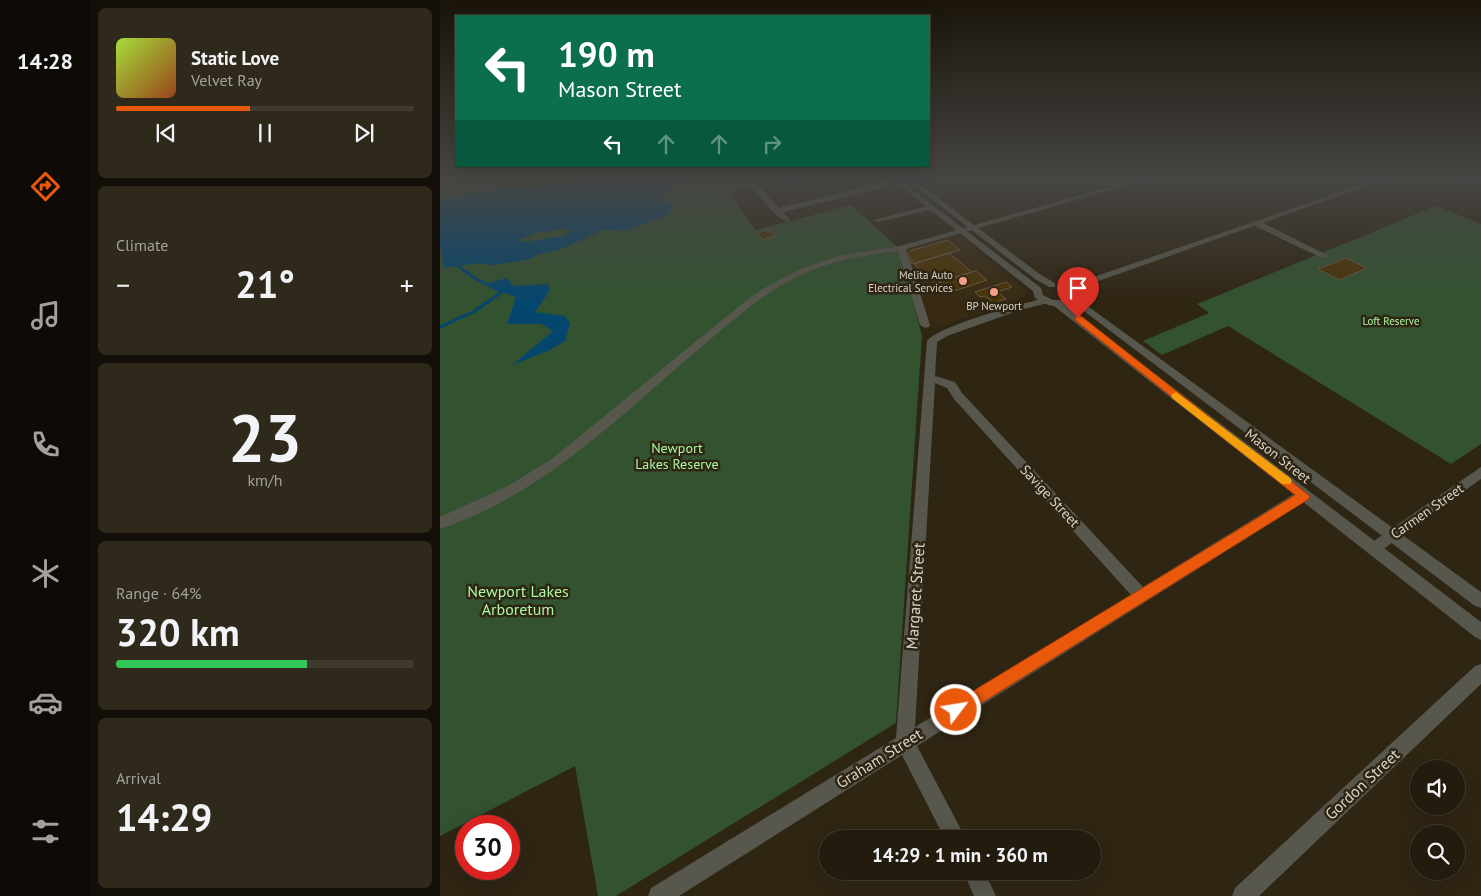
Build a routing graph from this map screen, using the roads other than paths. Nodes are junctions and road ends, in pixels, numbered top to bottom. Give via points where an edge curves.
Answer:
1 (883, 219) edge
2 (946, 219) edge
3 (963, 219) edge
4 (1003, 219) edge
5 (1268, 219) edge
6 (878, 220) dead end
7 (1256, 223) junction
8 (974, 227) junction
9 (961, 230) junction
10 (901, 248) junction
11 (1325, 256) dead end
12 (1090, 282) junction
13 (1057, 286) junction
14 (1071, 295) junction
15 (1044, 298) junction
16 (925, 325) dead end
17 (930, 384) junction
18 (1481, 472) edge
19 (1304, 496) junction
20 (440, 523) edge
21 (1392, 536) junction
22 (1373, 549) junction
23 (1142, 596) junction
24 (1481, 602) edge
25 (1481, 632) edge
26 (1481, 672) edge
27 (905, 742) junction
28 (951, 830) edge
29 (978, 880) edge
30 (659, 896) edge
31 (986, 896) edge
32 (1243, 896) edge

1 - 6 street
2 - 9 street, Mason Street
3 - 8 street
4 - 8 street
5 - 7 street
7 - 11 street
7 - 12 street
8 - 9 street
8 - 13 street via 1031,272
9 - 10 street
9 - 15 street, Mason Street
10 - 16 street
10 - 20 street via 815,264 778,281 558,461 513,490
12 - 13 street
12 - 14 street
13 - 14 street, Mason Street
13 - 15 street via 1043,286
14 - 15 street via 1066,302
14 - 21 street, Mason Street
15 - 17 street, Margaret Street via 943,334 932,341
15 - 19 street, Mason Street
17 - 23 street, Savige Street via 958,396
17 - 27 street, Margaret Street
18 - 21 street, Carmen Street
19 - 22 street, Mason Street
19 - 23 street, Graham Street
21 - 22 street, Carmen Street
21 - 24 street, Mason Street
22 - 25 street, Mason Street
23 - 27 street, Graham Street
26 - 32 street, Gordon Street
27 - 28 street
27 - 30 street, Graham Street
29 - 31 street

